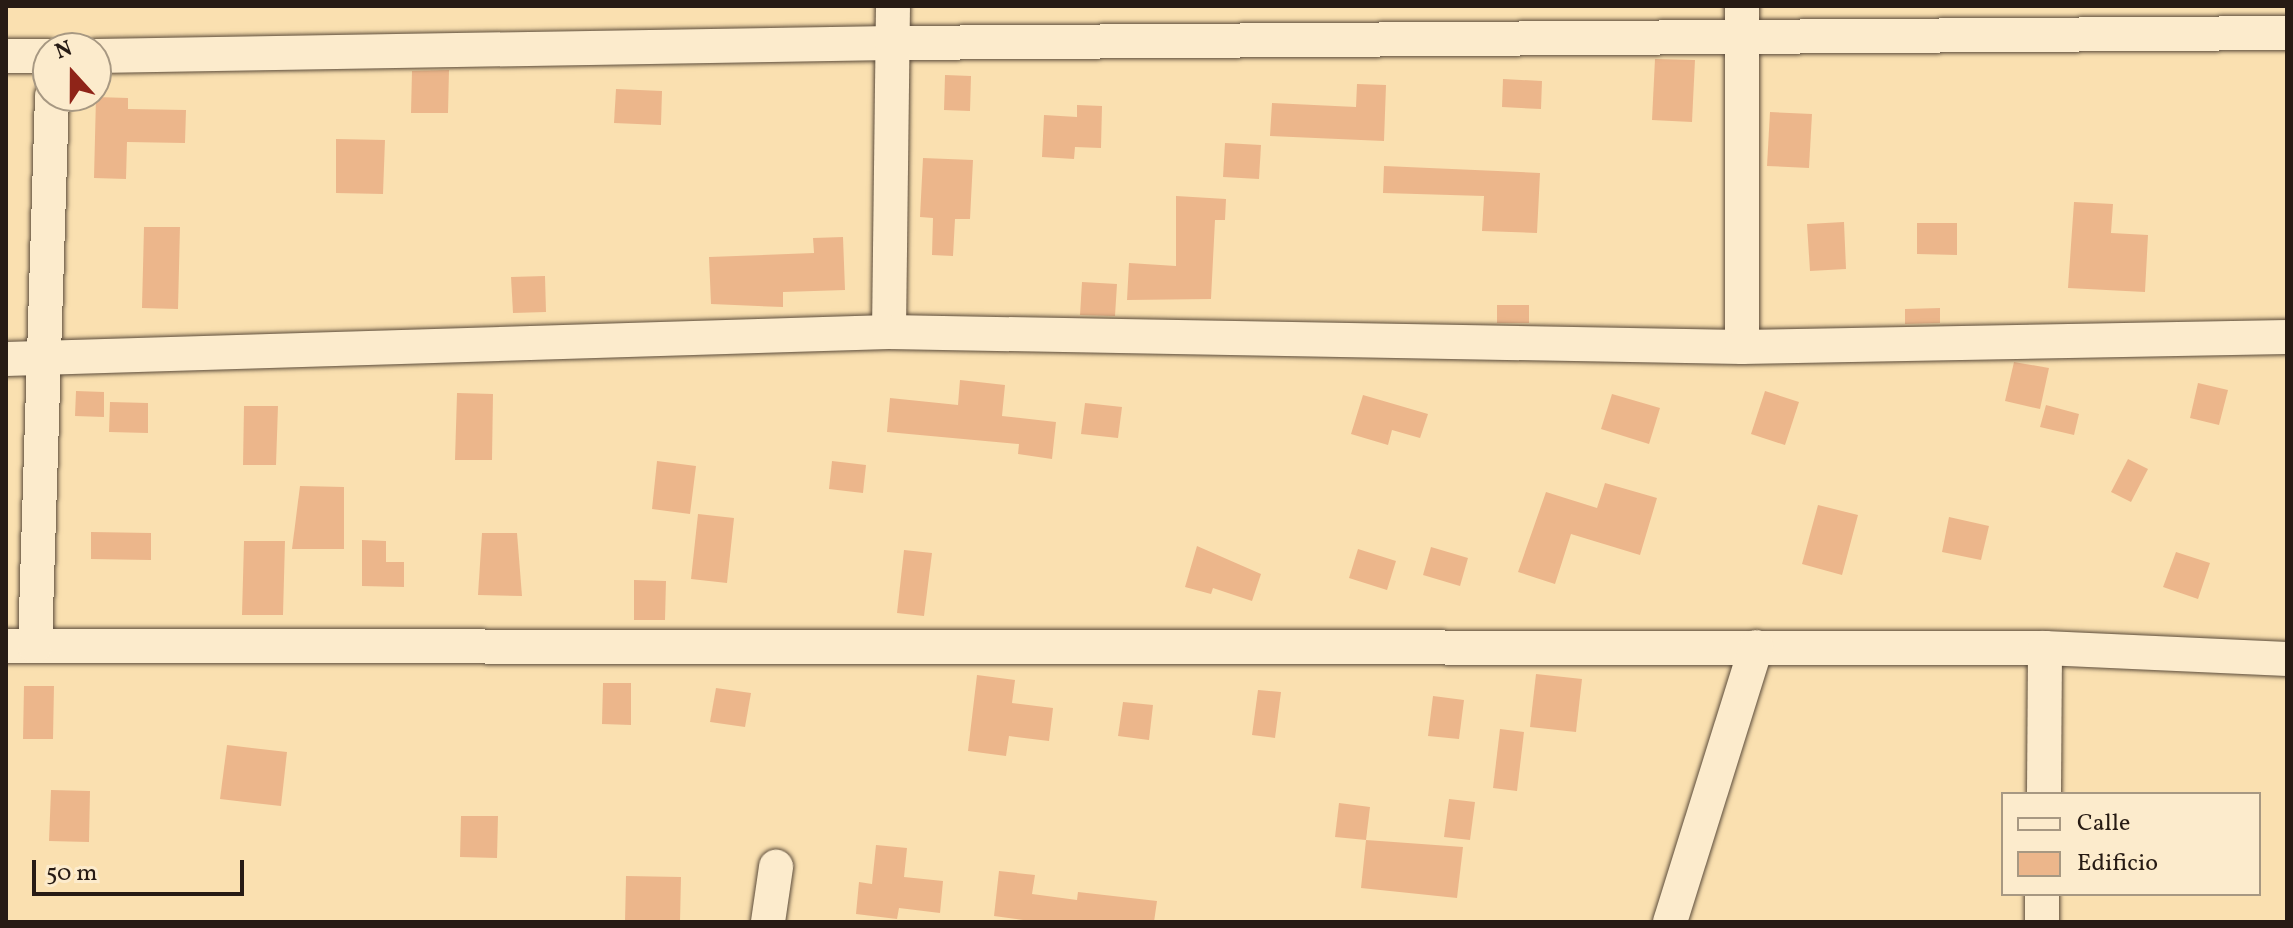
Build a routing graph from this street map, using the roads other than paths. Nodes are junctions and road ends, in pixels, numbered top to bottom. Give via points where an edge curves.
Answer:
1 (893, 6) edge
2 (1741, 21) edge
3 (2287, 33) edge
4 (892, 43) junction
5 (6, 56) edge
6 (32, 56) edge
7 (112, 56) edge
8 (52, 112) edge
9 (889, 332) junction
10 (2287, 337) edge
11 (1742, 347) junction
12 (48, 358) junction
13 (6, 359) edge
14 (21, 646) edge
15 (1756, 647) junction
16 (2045, 648) junction
17 (2287, 659) edge
18 (2044, 792) edge
19 (776, 867) dead end
20 (2042, 896) edge
21 (768, 922) edge
22 (1670, 922) edge
23 (2042, 922) edge

1 - 4 street
2 - 3 street
2 - 4 street
2 - 11 street
4 - 7 street
4 - 9 street
5 - 6 street
8 - 12 street
9 - 11 street
9 - 12 street
10 - 11 street
12 - 13 street
12 - 14 street
14 - 15 street
15 - 16 street
15 - 22 street
16 - 17 street
16 - 18 street
19 - 21 street
20 - 23 street

